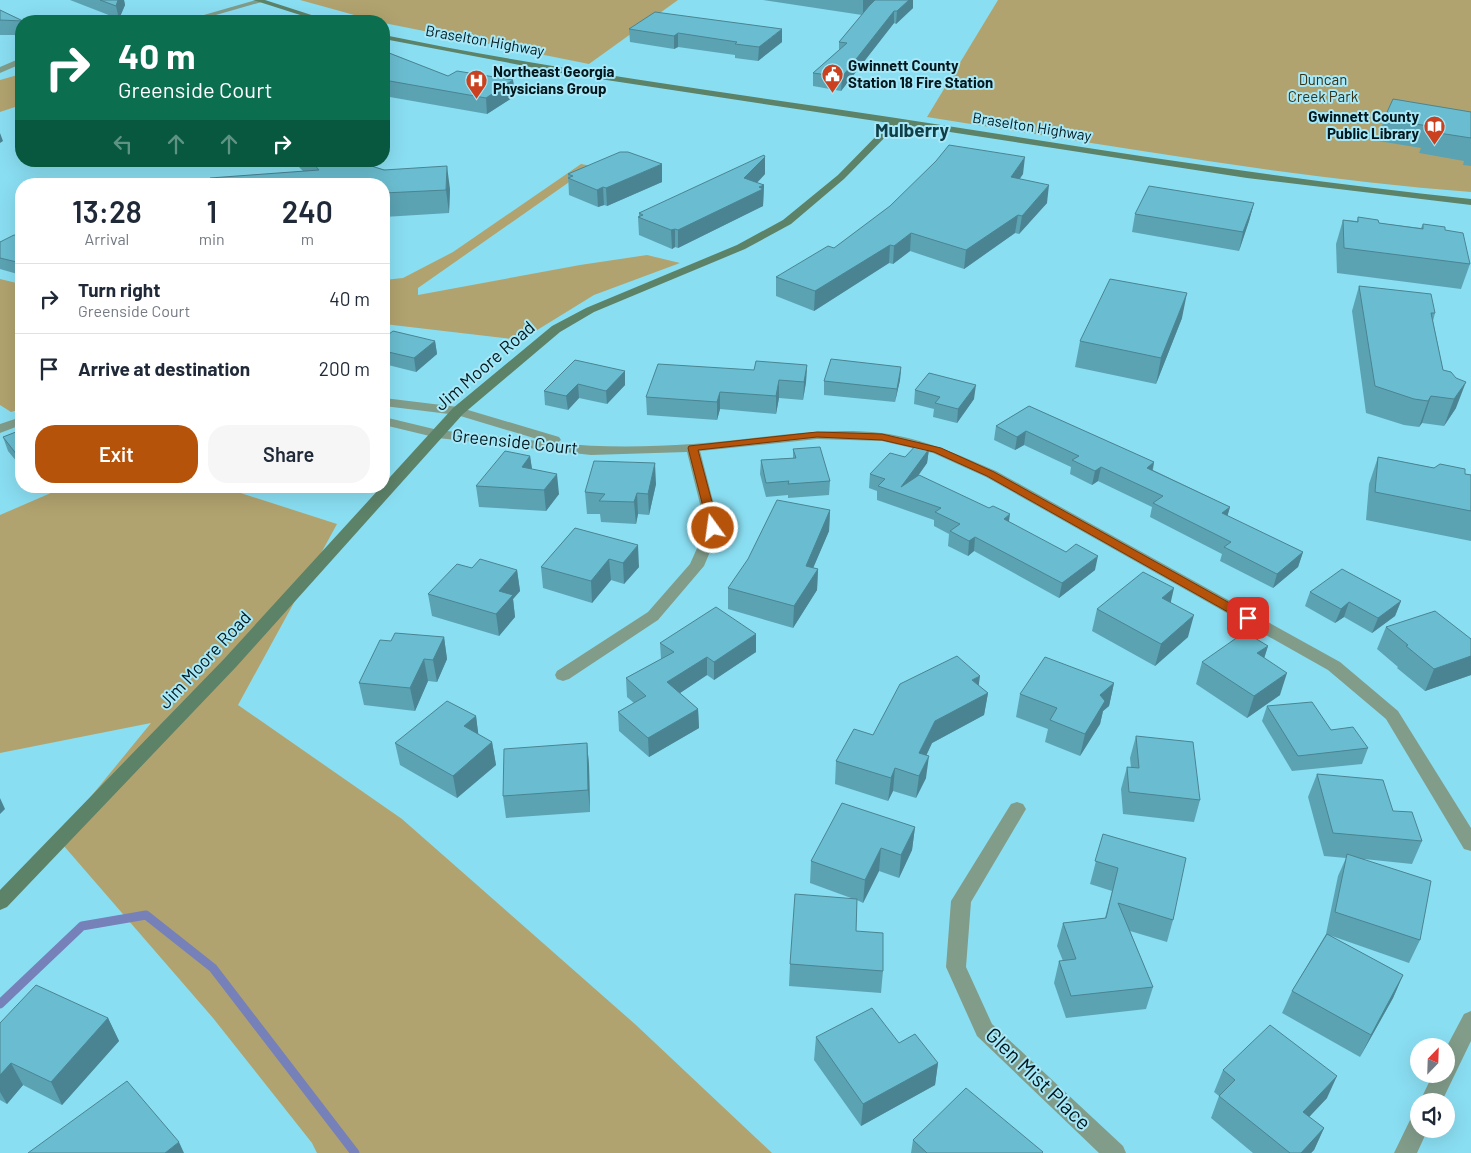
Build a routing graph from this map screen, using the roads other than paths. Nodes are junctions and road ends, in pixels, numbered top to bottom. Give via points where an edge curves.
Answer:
1 (259, 1) edge
2 (209, 15) edge
3 (306, 15) edge
4 (390, 38) edge
5 (15, 64) edge
6 (15, 71) edge
7 (0, 72) edge
8 (896, 121) junction
9 (1471, 202) edge
10 (390, 403) edge
11 (458, 411) junction
12 (390, 422) edge
13 (15, 423) edge
14 (0, 429) edge
15 (438, 434) junction
16 (693, 448) junction
17 (591, 451) junction
18 (390, 487) edge
19 (384, 493) edge
20 (563, 675) dead end
21 (1017, 809) dead end
22 (1471, 844) edge
23 (0, 902) edge
24 (1471, 1020) edge
25 (1455, 1052) edge
26 (1412, 1138) edge
27 (1115, 1153) edge
28 (1405, 1153) edge

1 - 2 street
1 - 3 main road
4 - 8 main road, Braselton Highway via 453,52
5 - 7 street
6 - 7 street
8 - 9 main road, Braselton Highway via 1254,176
8 - 11 main road, Jim Moore Road via 841,177 787,222 741,247 590,310 556,329
10 - 11 street, Greenside Court
11 - 15 main road, Jim Moore Road
11 - 17 street, Greenside Court
12 - 15 street, Greenside Court
13 - 14 street
15 - 17 street, Greenside Court
15 - 18 main road, Jim Moore Road
16 - 17 street, Greenside Court
16 - 20 street via 713,528 697,566 653,616
16 - 22 street, Greenside Court via 817,434 882,437 937,450 991,474 1334,666 1392,715
19 - 23 main road, Jim Moore Road via 230,662
21 - 27 street, Glen Mist Place via 961,901 956,967 984,1030
24 - 25 street
26 - 28 street

